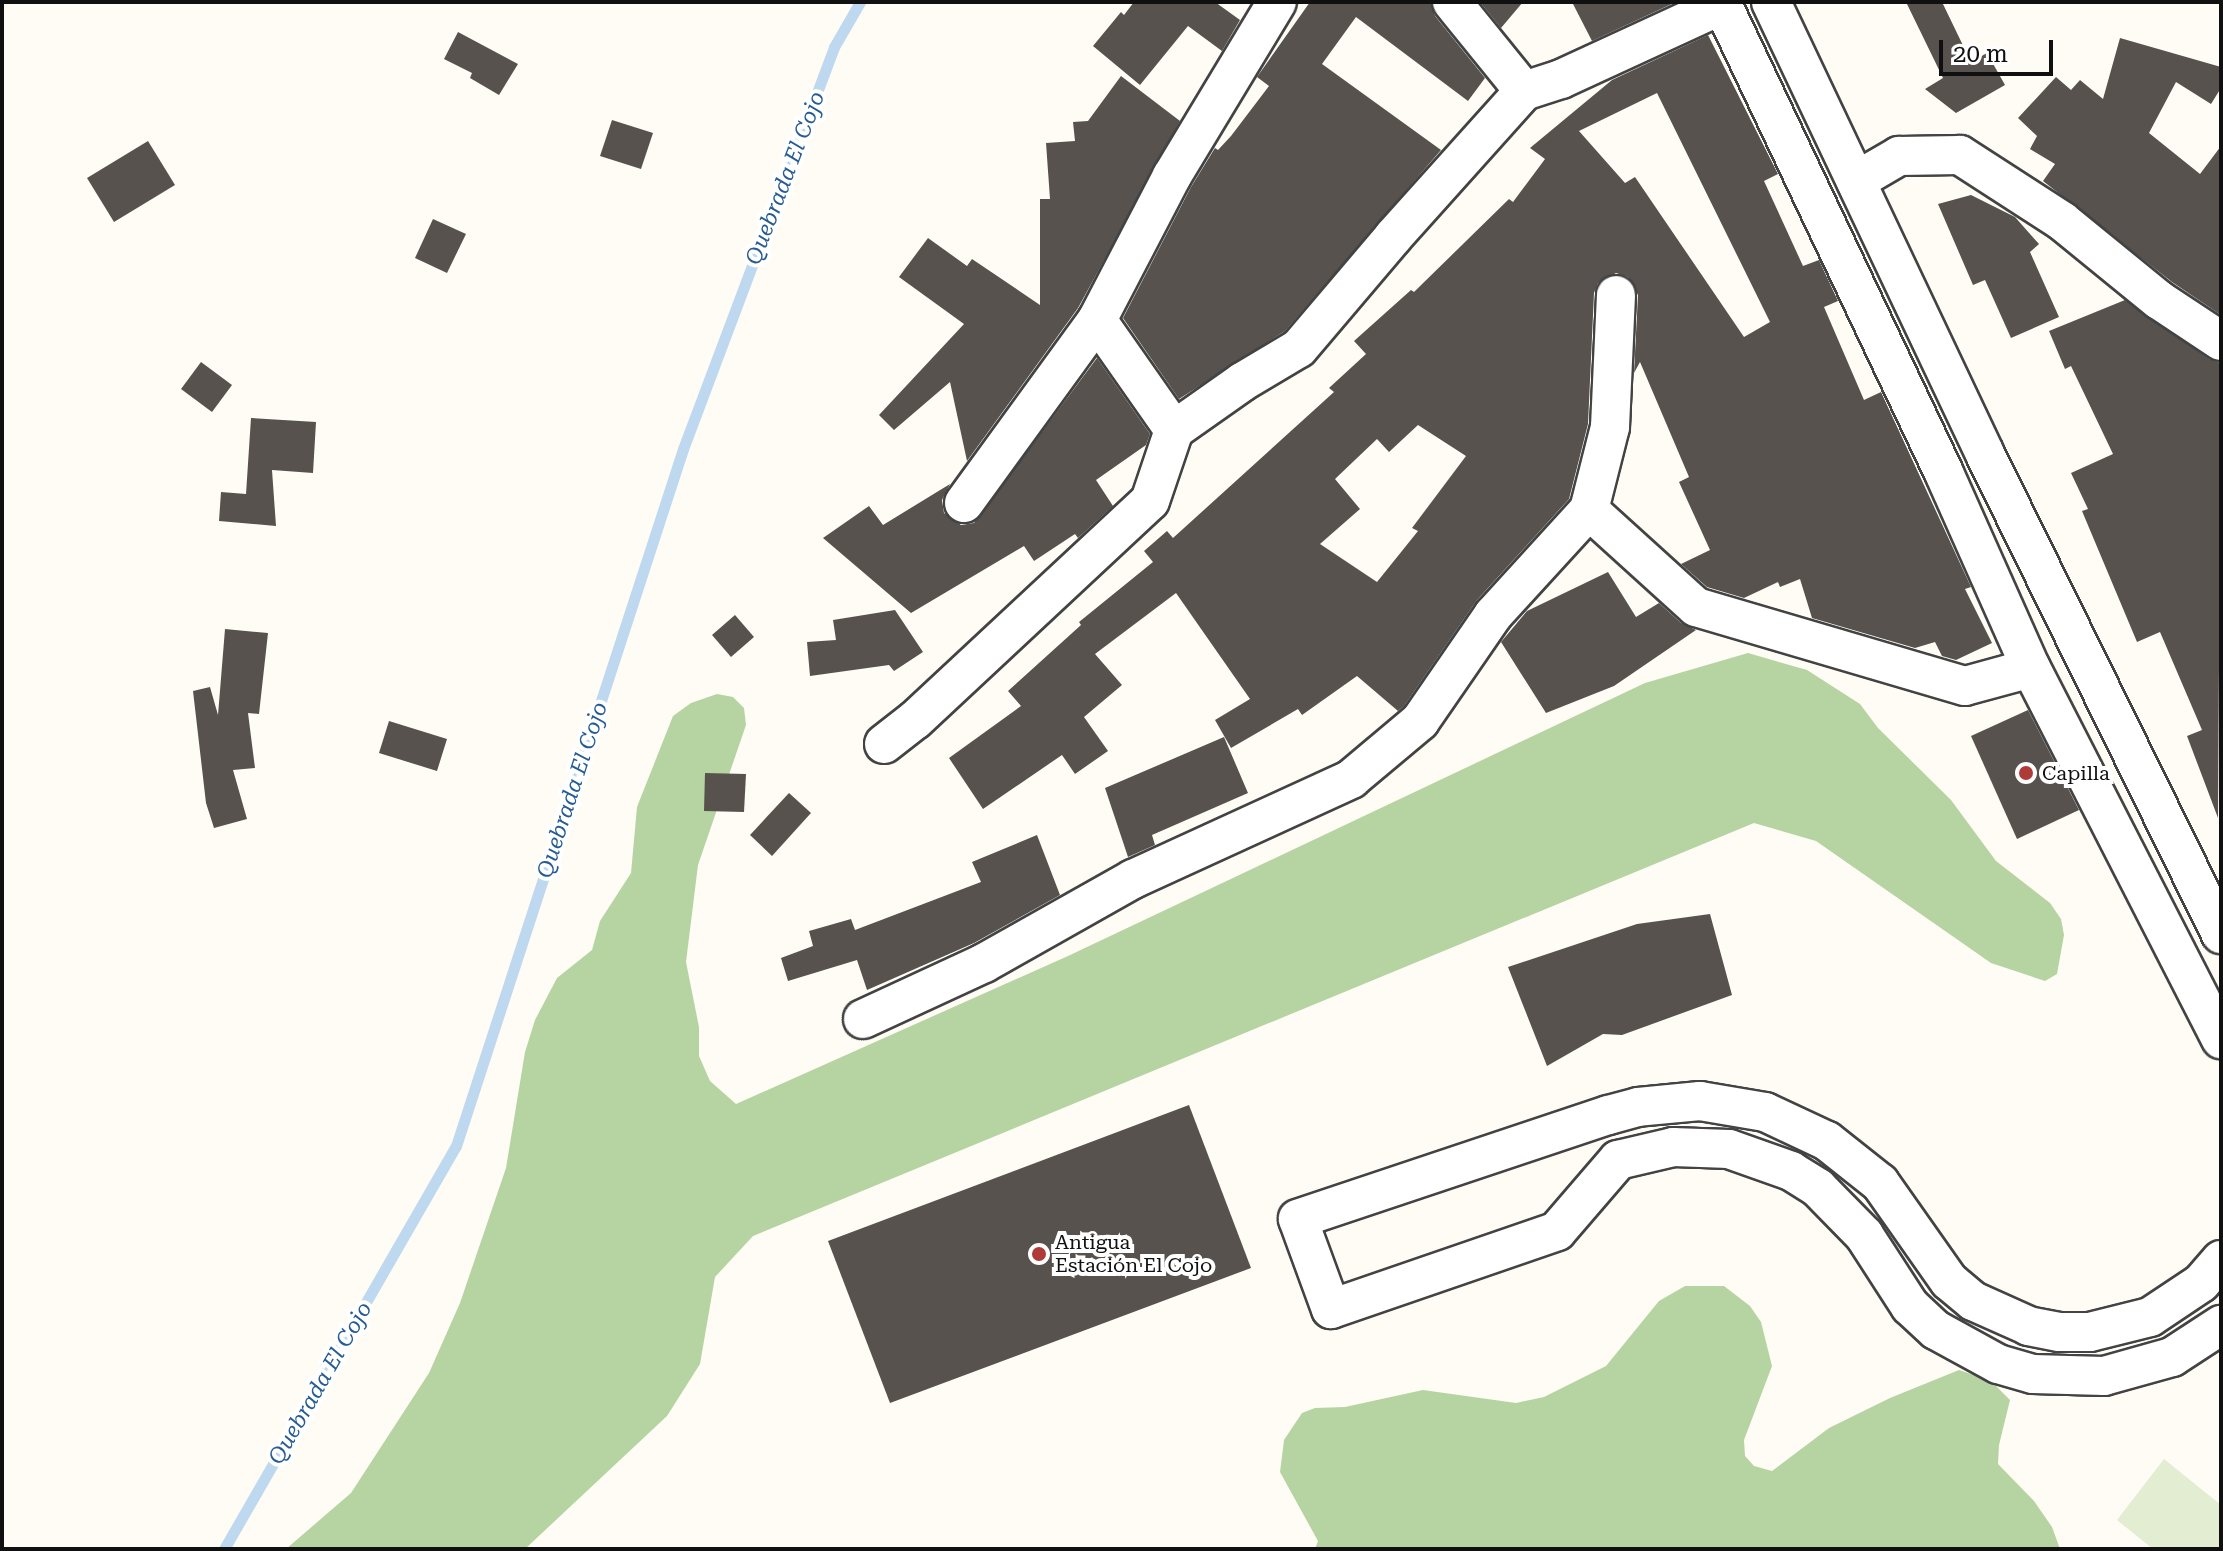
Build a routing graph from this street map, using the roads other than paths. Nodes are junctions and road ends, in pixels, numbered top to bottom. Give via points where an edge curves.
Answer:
1 (1277, 2) edge
2 (1452, 2) edge
3 (1771, 2) edge
4 (1721, 3) edge
5 (1524, 91) junction
6 (1856, 181) junction
7 (1616, 295) dead end
8 (1097, 320) junction
9 (2221, 341) edge
10 (1174, 430) junction
11 (964, 503) dead end
12 (1589, 510) junction
13 (2031, 668) junction
14 (884, 744) dead end
15 (2221, 934) edge
16 (863, 1019) dead end
17 (2221, 1039) edge
18 (2221, 1260) edge
19 (2221, 1325) edge

1 - 8 street via 1172,176
2 - 5 street
3 - 6 street
4 - 5 street via 1561,79
4 - 13 street
5 - 10 street via 1299,348
6 - 9 street via 1899,156 1960,155 2062,221 2159,300
6 - 15 street
7 - 12 street via 1610,427
8 - 10 street
8 - 11 street
10 - 14 street via 1150,501
12 - 13 street via 1696,607 1965,686
12 - 16 street via 1493,615 1420,721 1351,779 1133,879 984,963
13 - 17 street
18 - 19 street via 2201,1283 2150,1317 2090,1332 2029,1326 1986,1308 1949,1281 1880,1183 1827,1141 1765,1112 1700,1101 1608,1115 1298,1219 1331,1309 1557,1231 1618,1160 1673,1147 1729,1149 1791,1171 1818,1188 1864,1235 1910,1306 1936,1330 1998,1364 2033,1374 2104,1376 2172,1357

